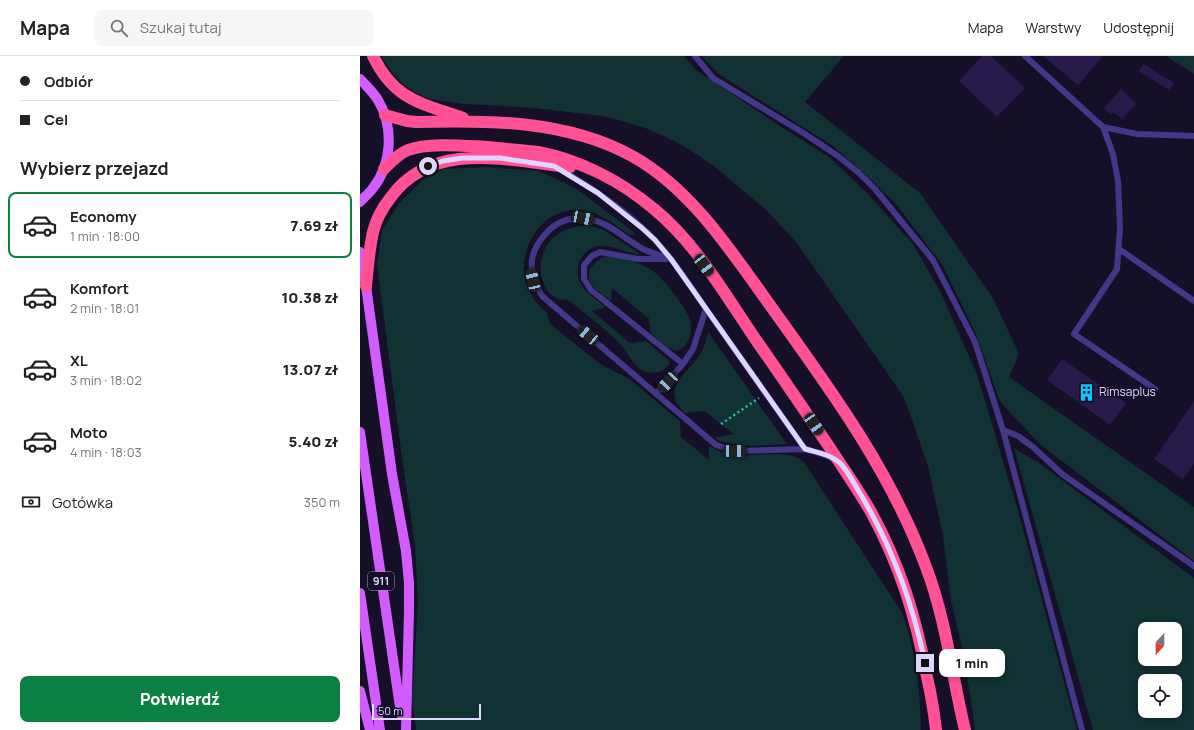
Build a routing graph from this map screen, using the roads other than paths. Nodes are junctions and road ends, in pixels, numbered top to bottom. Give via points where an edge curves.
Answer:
1 (373, 56) edge
2 (695, 56) edge
3 (1024, 56) edge
4 (360, 79) edge
5 (385, 115) junction
6 (471, 122) junction
7 (1103, 127) junction
8 (1194, 136) edge
9 (554, 166) junction
10 (384, 169) junction
11 (589, 169) junction
12 (360, 202) edge
13 (1118, 249) junction
14 (360, 252) edge
15 (671, 259) junction
16 (366, 286) junction
17 (1194, 301) edge
18 (706, 309) junction
19 (683, 364) junction
20 (1155, 389) dead end
21 (656, 394) junction
22 (1003, 430) junction
23 (360, 432) edge
24 (805, 449) junction
25 (840, 463) junction
26 (1194, 566) edge
27 (360, 593) edge
28 (360, 691) edge
29 (957, 698) junction
30 (932, 699) junction
31 (370, 730) edge
32 (380, 730) edge
33 (404, 730) edge
34 (928, 730) edge
35 (936, 730) edge
36 (958, 730) edge
37 (965, 730) edge
38 (1082, 730) edge

1 - 6 highway via 387,79 410,98
2 - 22 lane via 713,78 805,134 859,173 933,260 975,342
3 - 7 lane
4 - 5 main road via 379,101
5 - 6 highway via 416,122
5 - 10 main road via 389,133
6 - 29 highway via 531,125 578,134 601,142 631,155 668,181 710,225 804,353 886,477 915,538 936,598
7 - 8 lane via 1137,134
7 - 13 lane via 1113,154 1118,182
9 - 11 highway
9 - 15 lane via 602,196 642,228
9 - 16 highway via 500,158 463,158 443,161 416,173 394,192 377,220 371,240
10 - 11 highway via 398,155 428,146 483,147 539,153
10 - 12 main road via 373,188
11 - 25 highway via 626,188 653,208 690,245
13 - 17 lane
13 - 20 lane via 1117,269 1074,334
14 - 16 main road
15 - 18 lane
15 - 19 lane via 638,259 600,252 587,260 583,274 591,290
15 - 21 lane via 643,249 598,221 583,218 566,219 550,229 536,246 532,261 533,280 542,296
16 - 33 main road via 406,558 409,611
18 - 19 lane via 693,349
18 - 24 lane
19 - 21 lane
21 - 24 lane via 716,445 735,451
22 - 26 lane via 1018,436 1062,474
22 - 38 lane
23 - 33 main road, 911
24 - 25 lane via 826,455
25 - 30 highway via 869,509 900,576 918,632
27 - 32 main road, 911
28 - 31 main road
29 - 36 highway
29 - 37 highway
30 - 34 highway
30 - 35 highway

